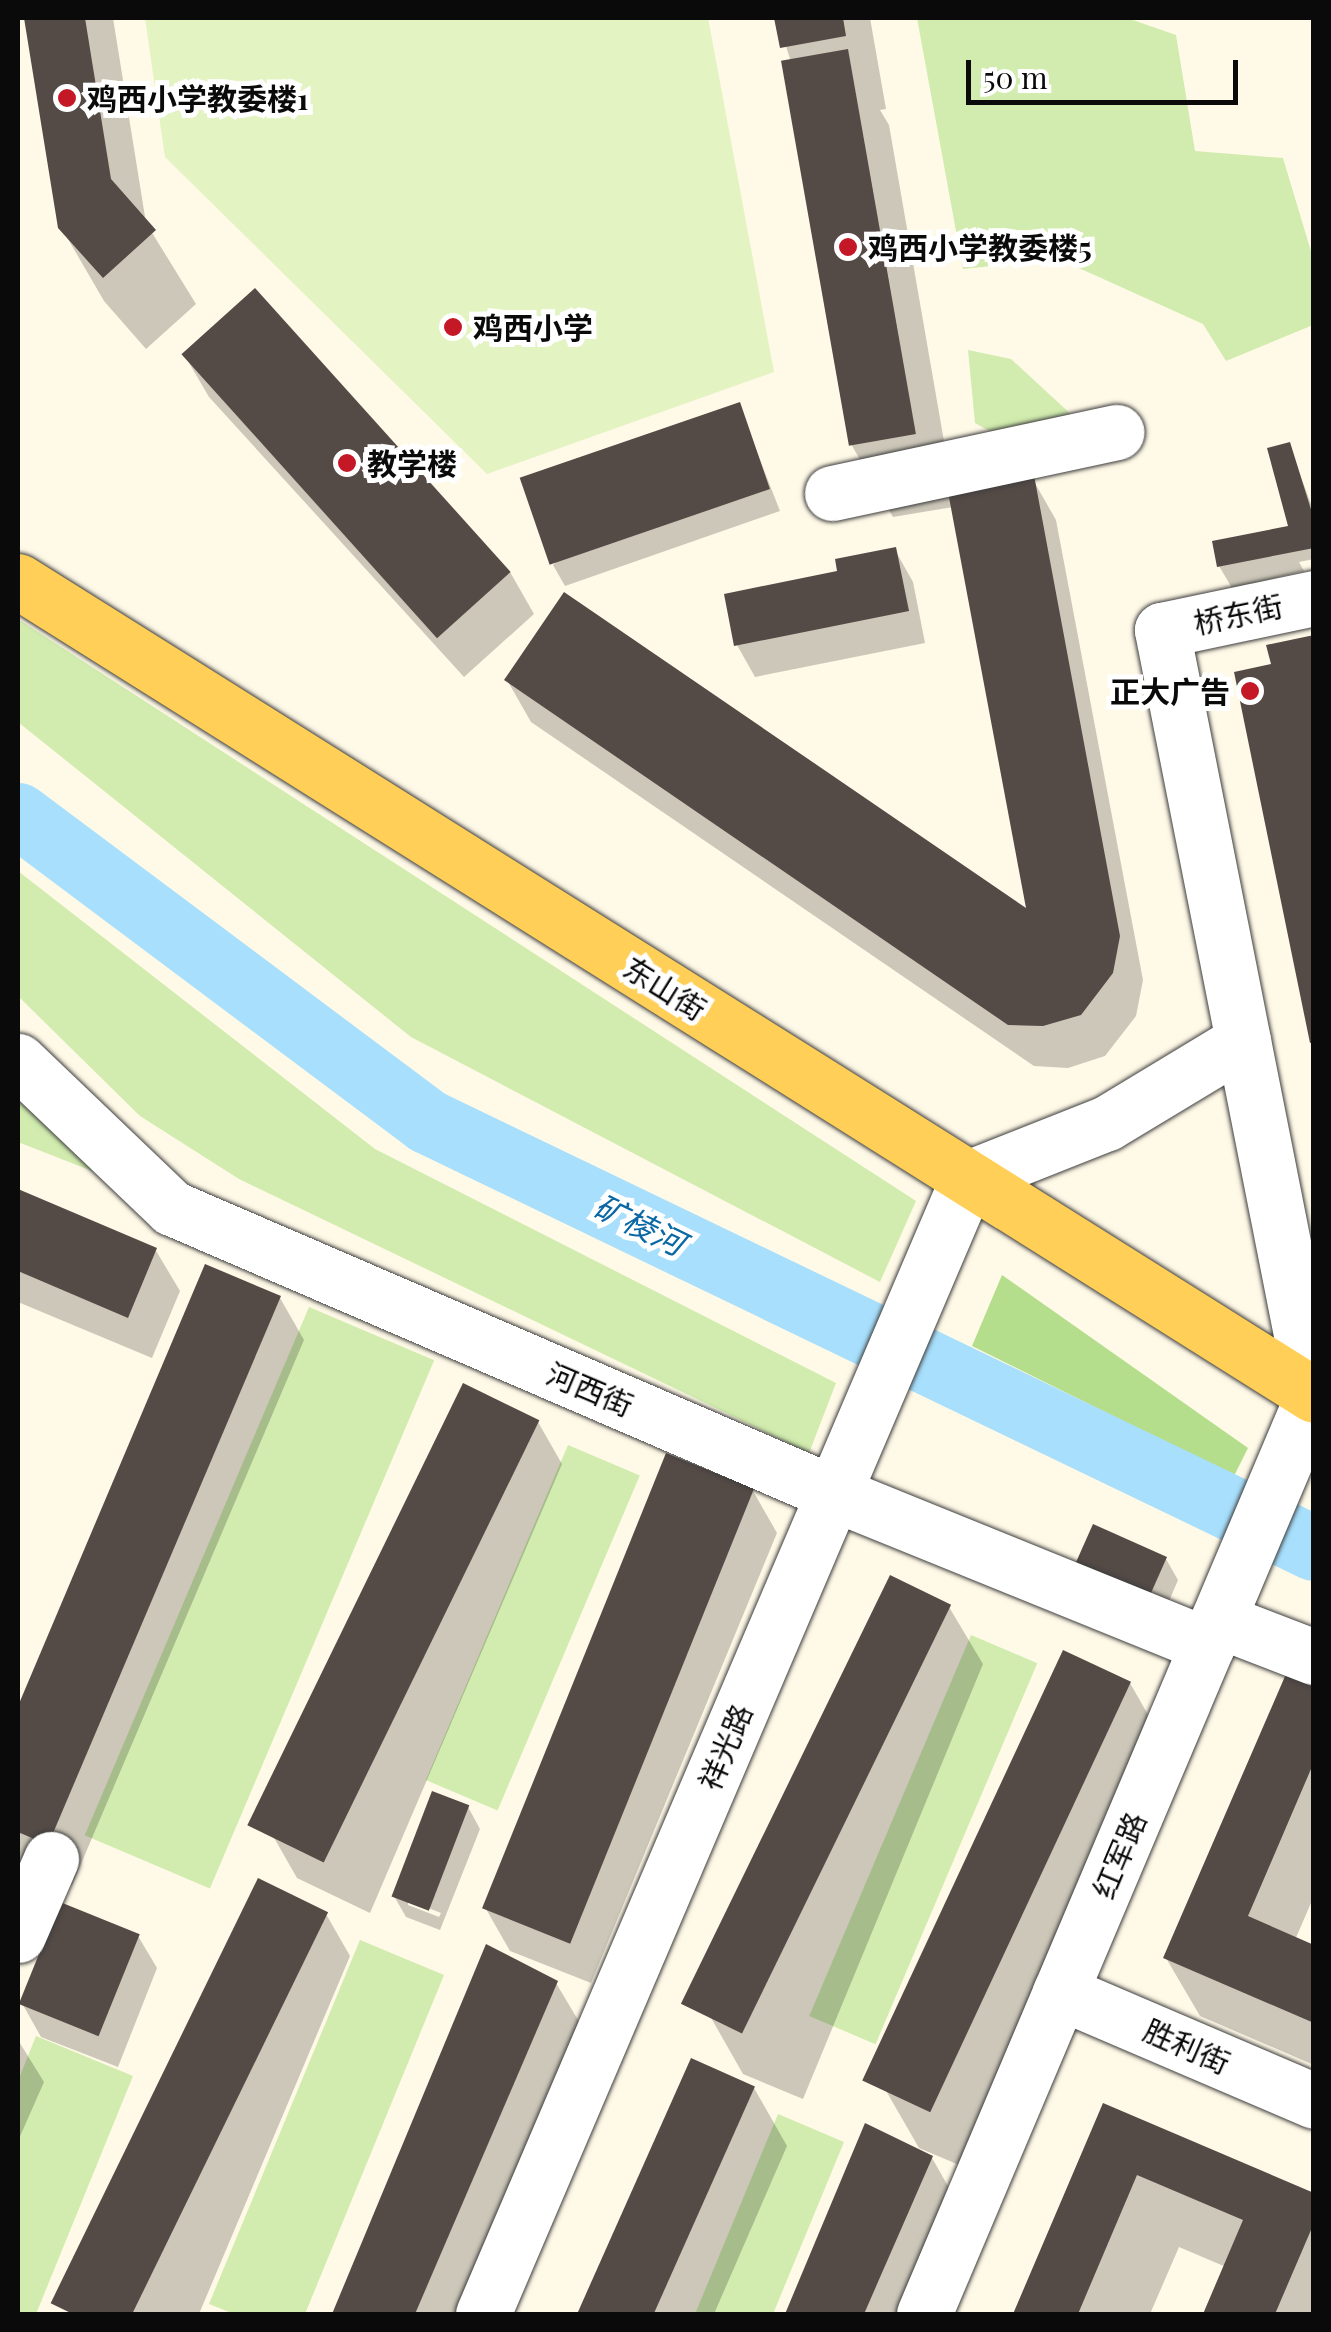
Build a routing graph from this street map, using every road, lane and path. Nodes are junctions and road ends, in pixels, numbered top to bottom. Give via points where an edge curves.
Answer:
1 (1117, 432) dead end
2 (832, 493) dead end
3 (18, 582) edge
4 (1314, 598) edge
5 (1243, 1041) junction
6 (18, 1062) edge
7 (968, 1178) junction
8 (1309, 1406) edge
9 (833, 1493) junction
10 (1211, 1636) junction
11 (1314, 1656) edge
12 (52, 1859) dead end
13 (18, 1935) edge
14 (1060, 1992) junction
15 (1314, 2101) edge
16 (483, 2314) edge
17 (924, 2314) edge

1 - 2 street
3 - 7 main road, 东山街
4 - 5 street, 桥东街 via 1162,630
5 - 7 street via 1107,1124
5 - 8 street
6 - 9 street, 河西街 via 172,1208
7 - 8 main road, 东山街
7 - 9 street, 祥光路
8 - 10 street, 红军路
9 - 10 street, 河西街
9 - 16 street, 祥光路
10 - 11 street, 河西街
10 - 14 street, 红军路
12 - 13 street
14 - 15 street, 胜利街
14 - 17 street, 红军路

